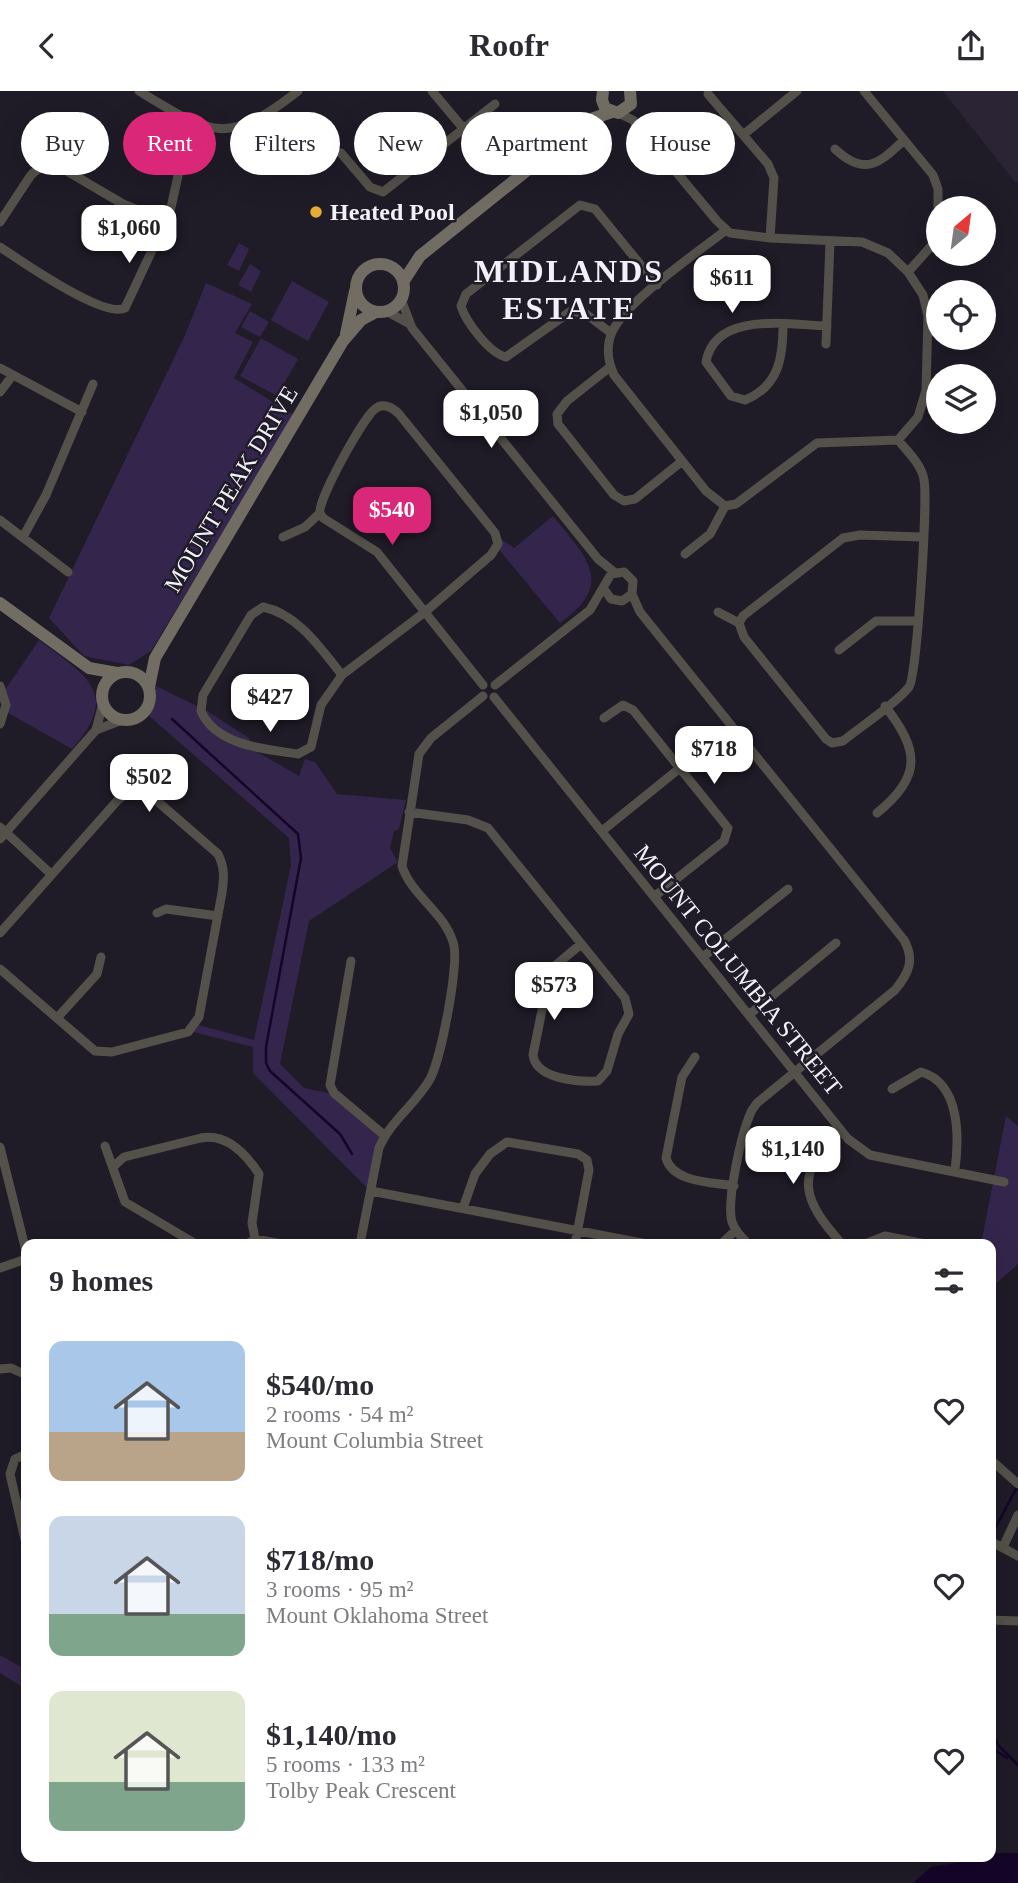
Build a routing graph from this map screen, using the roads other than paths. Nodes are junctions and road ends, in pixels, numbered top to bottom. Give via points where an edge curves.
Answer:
1 (139, 91) edge
2 (297, 91) edge
3 (432, 91) edge
4 (797, 91) edge
5 (864, 91) edge
6 (602, 94) edge
7 (708, 94) dead end
8 (632, 95) edge
9 (495, 104) dead end
10 (172, 112) edge
11 (484, 112) edge
12 (594, 112) edge
13 (615, 113) junction
14 (612, 114) edge
15 (626, 117) edge
16 (461, 126) edge
17 (216, 128) edge
18 (461, 130) edge
19 (743, 135) junction
20 (904, 140) junction
21 (835, 149) dead end
22 (341, 153) dead end
23 (179, 175) edge
24 (521, 175) edge
25 (680, 175) edge
26 (937, 196) edge
27 (165, 221) junction
28 (0, 222) edge
29 (726, 230) junction
30 (770, 238) junction
31 (830, 242) junction
32 (0, 247) edge
33 (926, 252) edge
34 (415, 260) junction
35 (387, 266) junction
36 (908, 272) junction
37 (403, 282) junction
38 (657, 285) junction
39 (356, 288) junction
40 (401, 299) junction
41 (381, 312) junction
42 (408, 323) junction
43 (783, 324) junction
44 (827, 326) junction
45 (611, 333) junction
46 (344, 341) junction
47 (826, 344) dead end
48 (610, 367) junction
49 (0, 368) edge
50 (12, 376) junction
51 (93, 384) dead end
52 (0, 392) edge
53 (82, 412) junction
54 (898, 440) junction
55 (681, 461) junction
56 (725, 506) junction
57 (320, 513) junction
58 (0, 520) edge
59 (23, 537) junction
60 (284, 537) dead end
61 (922, 537) junction
62 (685, 554) dead end
63 (598, 559) junction
64 (68, 572) dead end
65 (614, 572) junction
66 (605, 585) junction
67 (632, 594) junction
68 (618, 601) junction
69 (0, 603) edge
70 (590, 610) junction
71 (425, 612) junction
72 (640, 612) junction
73 (718, 612) dead end
74 (918, 621) junction
75 (739, 623) junction
76 (839, 650) dead end
77 (155, 658) junction
78 (89, 668) junction
79 (123, 672) junction
80 (342, 675) junction
81 (483, 685) junction
82 (495, 685) junction
83 (0, 686) edge
84 (149, 687) junction
85 (483, 696) junction
86 (103, 697) junction
87 (494, 697) junction
88 (885, 706) junction
89 (604, 718) dead end
90 (122, 720) junction
91 (0, 724) edge
92 (96, 730) junction
93 (680, 768) junction
94 (410, 812) junction
95 (877, 813) dead end
96 (602, 831) junction
97 (2, 833) edge
98 (51, 874) junction
99 (788, 889) dead end
100 (654, 896) junction
101 (157, 913) dead end
102 (218, 916) junction
103 (0, 933) edge
104 (836, 943) dead end
105 (581, 944) junction
106 (101, 957) dead end
107 (703, 957) junction
108 (351, 961) dead end
109 (0, 969) edge
110 (750, 1014) junction
111 (57, 1019) junction
112 (695, 1057) dead end
113 (795, 1071) junction
114 (892, 1089) dead end
115 (841, 1131) junction
116 (384, 1135) junction
117 (105, 1146) dead end
118 (0, 1147) edge
119 (113, 1167) junction
120 (954, 1170) junction
121 (1004, 1182) dead end
122 (734, 1186) junction
123 (371, 1191) junction
124 (463, 1208) junction
125 (577, 1230) junction
126 (736, 1230) junction
127 (23, 1239) edge
128 (188, 1239) edge
129 (251, 1239) edge
130 (361, 1239) edge
131 (576, 1239) edge
132 (622, 1239) edge
133 (726, 1239) edge
134 (744, 1239) edge
135 (838, 1239) edge
136 (878, 1239) edge
137 (900, 1239) edge
138 (21, 1261) edge
139 (0, 1268) edge
140 (0, 1369) edge
141 (21, 1373) edge
142 (21, 1456) edge
143 (996, 1465) edge
144 (1016, 1483) edge
145 (1018, 1515) edge
146 (21, 1522) edge
147 (996, 1544) edge
148 (1005, 1549) junction
149 (1018, 1556) edge
150 (996, 1619) edge
151 (1018, 1621) edge

1 - 10 street
2 - 17 street via 248,125
3 - 16 street
4 - 19 street
5 - 20 street
6 - 12 street
6 - 13 street
7 - 19 street
8 - 13 street
9 - 11 street
13 - 14 street
13 - 15 street
18 - 22 street via 383,192 370,187
19 - 30 street via 774,178
20 - 21 street via 870,165 848,161
20 - 26 street via 937,183
23 - 27 street
24 - 34 street
25 - 29 street
27 - 28 street via 46,162 31,175
27 - 32 street via 128,305 121,311 63,288
29 - 30 street
29 - 38 street
30 - 31 street
31 - 36 street via 878,246
31 - 44 street
33 - 36 street
34 - 35 street
34 - 37 street
35 - 37 street
35 - 39 street via 366,269
36 - 54 street via 923,295 928,316 926,390 918,417
37 - 40 street
38 - 45 street
38 - 45 street via 595,209 580,205 466,294 461,306 495,352 506,356 571,311 586,314
39 - 41 street via 361,303
39 - 46 street, MOUNT PEAK DRIVE
40 - 41 street, MOUNT PEAK DRIVE
40 - 42 street
41 - 42 street
41 - 46 street, MOUNT PEAK DRIVE via 361,320
42 - 63 street
43 - 43 street via 742,326 712,348 706,362 731,395 745,400 772,380 781,363
43 - 44 street
44 - 47 street
45 - 48 street
46 - 77 street, MOUNT PEAK DRIVE
48 - 55 street
48 - 55 street via 567,401 557,414 558,424 614,495 624,501 635,499
49 - 50 street
50 - 52 street
50 - 53 street
51 - 53 street
53 - 59 street
54 - 56 street via 817,443 736,504
54 - 61 street via 925,481
55 - 56 street via 715,501
56 - 62 street via 710,534
57 - 60 street
57 - 71 street via 377,552
57 - 71 street via 320,503 370,415 382,406 395,410 495,533 498,544
58 - 59 street
59 - 64 street
61 - 74 street
61 - 75 street via 844,538
63 - 65 street
63 - 66 street
65 - 66 street
65 - 67 street via 632,578
66 - 68 street
66 - 70 street
67 - 68 street
67 - 72 street
68 - 70 street
68 - 72 street
69 - 78 street
70 - 82 street
71 - 80 street
71 - 81 street
72 - 113 street via 904,940 911,957 910,968 895,990
73 - 75 street
74 - 76 street via 876,621
74 - 88 street via 914,679
75 - 88 street via 744,638 832,743 843,741
77 - 79 street, MOUNT PEAK DRIVE
77 - 84 street, MOUNT PEAK DRIVE
78 - 79 street
78 - 86 street
79 - 84 street via 143,677
79 - 86 street, MOUNT PEAK DRIVE via 107,680
80 - 80 street via 325,697 313,742 304,753 237,742 201,711 203,695 251,615 263,607 302,628
81 - 82 street
81 - 85 street
82 - 87 street
83 - 91 street via 6,705
84 - 90 street, MOUNT PEAK DRIVE via 151,698 144,713
85 - 87 street
85 - 94 street via 422,749
86 - 90 street via 110,714
86 - 92 street, MOUNT PEAK DRIVE
87 - 96 street, MOUNT COLUMBIA STREET
88 - 95 street via 909,740 910,767 903,790
89 - 93 street via 627,706
90 - 92 street, MOUNT PEAK DRIVE
92 - 97 street, MOUNT PEAK DRIVE
93 - 96 street
93 - 100 street via 728,831 723,841
94 - 105 street via 468,820 488,828
94 - 116 street via 402,860 405,873 447,929 457,957 432,1075
96 - 100 street, MOUNT COLUMBIA STREET
97 - 98 street
98 - 102 street via 126,791 140,789 218,854 225,873
98 - 103 street
99 - 107 street
100 - 107 street, MOUNT COLUMBIA STREET
101 - 102 street via 166,909
102 - 111 street via 199,1017 188,1032 104,1053 90,1048
104 - 110 street
105 - 105 street via 630,1008 607,1071 598,1081 542,1072 534,1063 550,970
106 - 111 street via 97,974
107 - 110 street, MOUNT COLUMBIA STREET
108 - 116 street via 330,1085
109 - 111 street
110 - 113 street, MOUNT COLUMBIA STREET
112 - 122 street via 682,1077 668,1165 680,1175
113 - 115 street, MOUNT COLUMBIA STREET
113 - 122 street via 752,1110
114 - 120 street via 921,1072 940,1086 956,1115
115 - 120 street, MOUNT COLUMBIA STREET via 870,1155
115 - 135 street via 815,1157 808,1188 811,1205
116 - 123 street
117 - 119 street
118 - 127 street
119 - 128 street via 125,1202
119 - 129 street via 124,1157 201,1138 226,1141 259,1174
120 - 121 street, MOUNT COLUMBIA STREET
122 - 126 street
123 - 124 street
123 - 130 street
124 - 125 street
124 - 125 street via 470,1183 490,1154 507,1142 528,1144 587,1160
125 - 131 street
125 - 132 street
126 - 133 street
126 - 134 street
136 - 137 street
138 - 139 street
140 - 141 street
142 - 146 street via 15,1458 10,1474
143 - 144 street
145 - 148 street via 1004,1540
147 - 148 street
148 - 149 street
150 - 151 street

